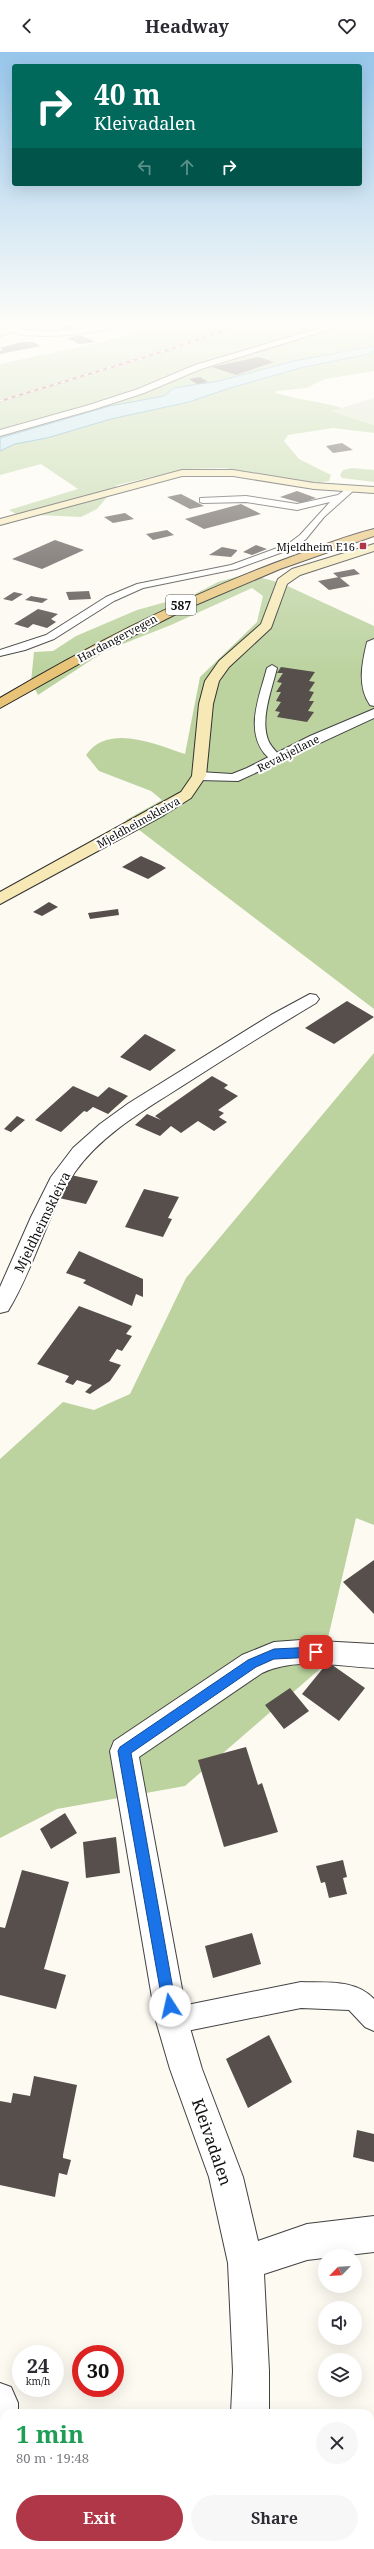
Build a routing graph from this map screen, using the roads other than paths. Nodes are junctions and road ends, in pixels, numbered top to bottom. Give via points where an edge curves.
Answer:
1 (374, 490) edge
2 (347, 492) junction
3 (203, 500) dead end
4 (0, 522) edge
5 (374, 532) edge
6 (374, 547) edge
7 (372, 642) dead end
8 (0, 643) edge
9 (21, 648) junction
10 (0, 653) edge
11 (272, 668) dead end
12 (374, 703) edge
13 (0, 704) edge
14 (374, 713) edge
15 (276, 759) junction
16 (199, 776) junction
17 (0, 899) edge
18 (310, 999) dead end
19 (0, 1305) edge
20 (374, 1656) edge
21 (374, 2018) edge
22 (172, 2021) junction
23 (374, 2234) edge
24 (246, 2264) junction
25 (0, 2398) edge
26 (3, 2409) edge
27 (250, 2409) edge

1 - 2 main road
2 - 3 lane via 298,507 246,499
2 - 4 main road via 232,473 182,473
2 - 9 lane via 291,546 233,567 151,583 126,592 110,599 50,637
5 - 13 main road, Hardangervegen / 587 via 249,575 183,604 99,646
6 - 16 main road, Mjeldheimskleiva via 296,572 282,582 267,625 224,664 212,681 206,704
7 - 12 lane via 367,667 367,685
8 - 9 lane
9 - 10 lane
11 - 15 lane via 260,735
14 - 15 street, Revahjellane
15 - 16 street, Revahjellane via 233,778
16 - 17 main road, Mjeldheimskleiva via 186,795 173,804
18 - 19 street, Mjeldheimskleiva via 143,1102 87,1147 69,1166 59,1182
20 - 22 street, Kleivadalen via 301,1652 274,1654 252,1664 124,1751
21 - 22 lane via 357,2000 349,1997 301,1995
22 - 24 street, Kleivadalen via 186,2069 226,2177
23 - 24 street via 307,2242
24 - 27 street, Kleivadalen
25 - 26 lane

